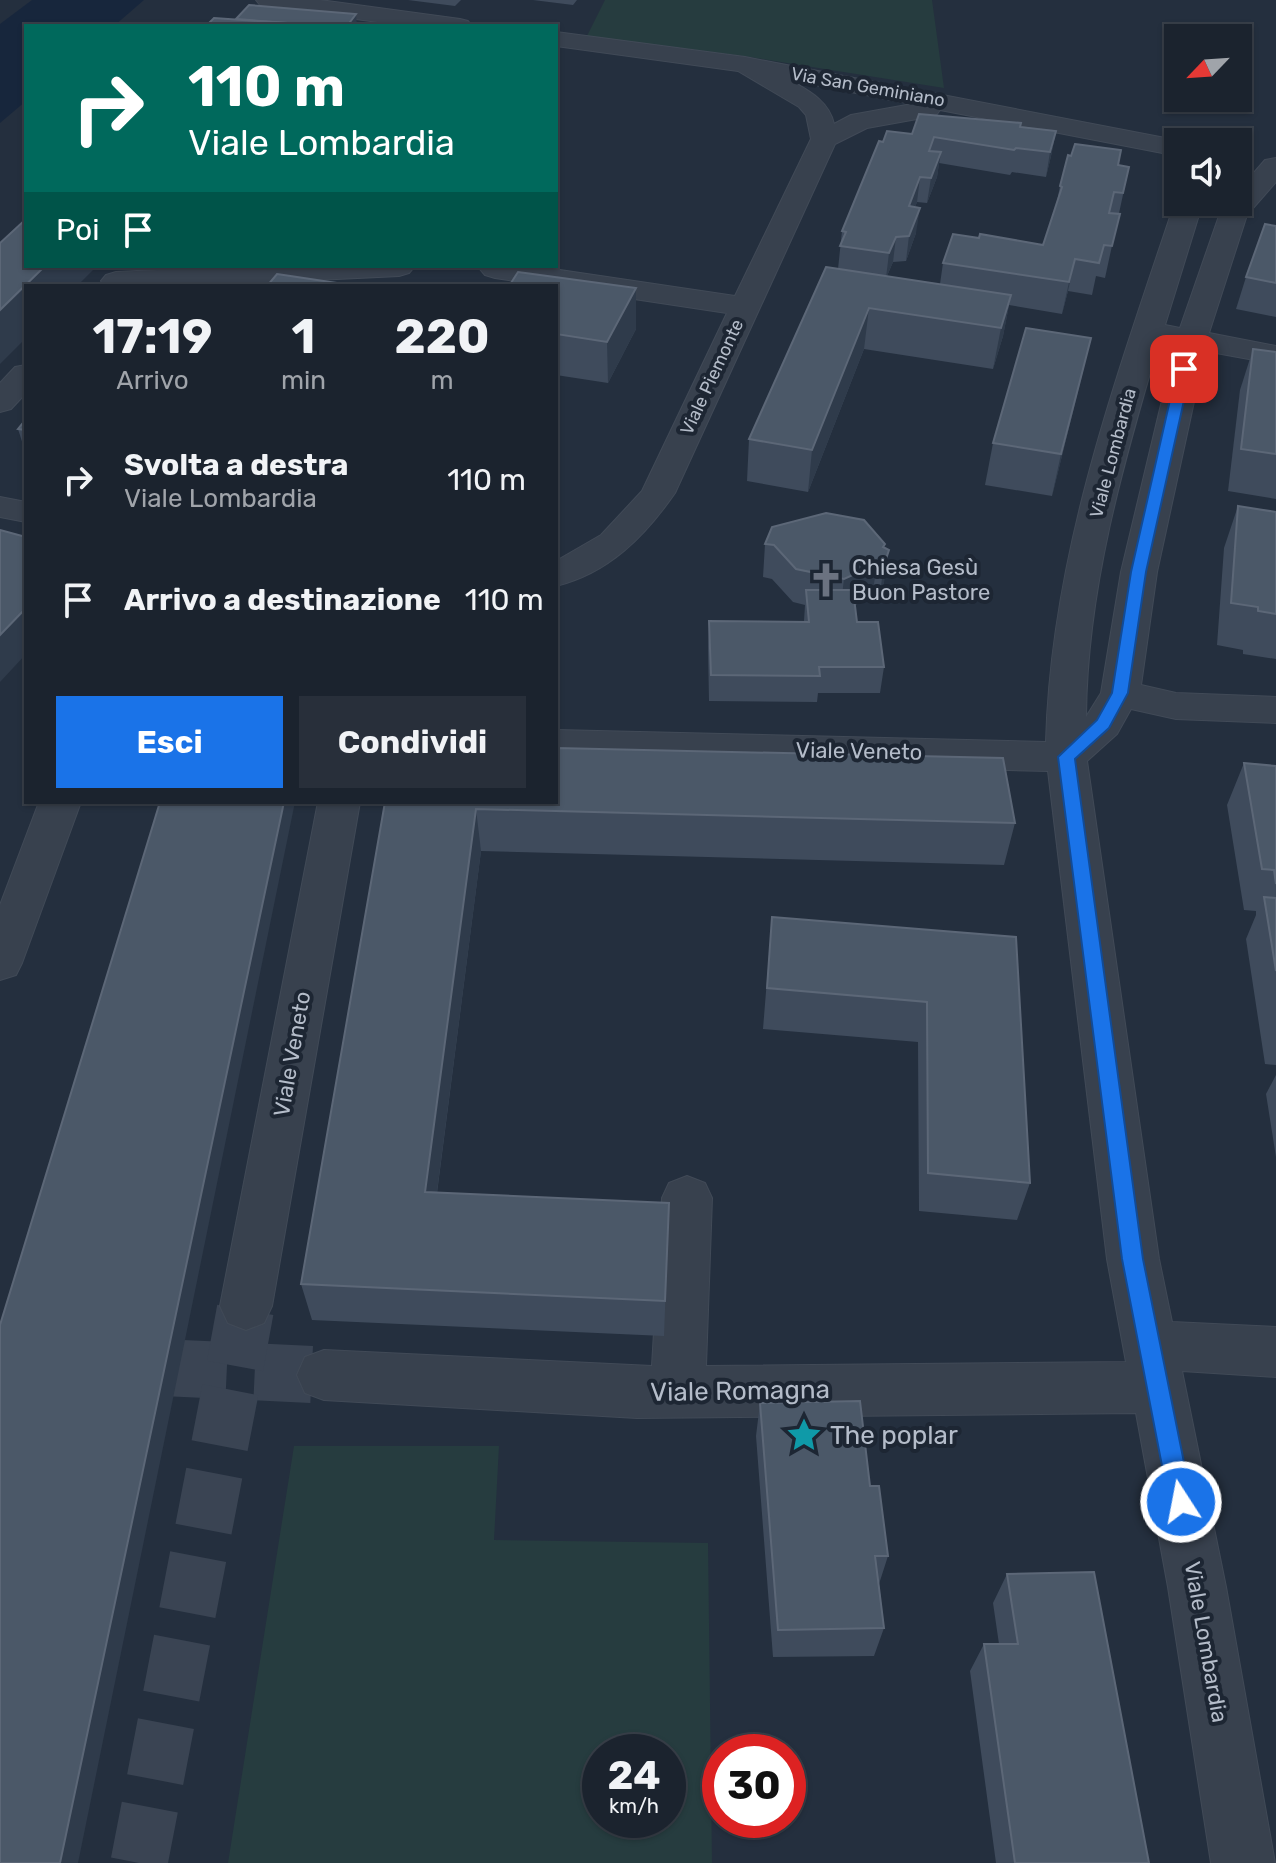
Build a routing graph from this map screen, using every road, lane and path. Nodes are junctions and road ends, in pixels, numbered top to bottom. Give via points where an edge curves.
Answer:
1 (268, 0) edge
2 (445, 24) edge
3 (558, 39) edge
4 (745, 64) junction
5 (861, 86) junction
6 (965, 105) junction
7 (860, 121) junction
8 (822, 126) junction
9 (1164, 145) edge
10 (1267, 165) edge
11 (1185, 216) edge
12 (406, 273) edge
13 (488, 273) edge
14 (119, 278) edge
15 (745, 307) junction
16 (1148, 331) junction
17 (1192, 339) junction
18 (1276, 355) edge
19 (24, 376) edge
20 (0, 402) edge
21 (0, 507) edge
22 (24, 512) edge
23 (558, 574) edge
24 (1120, 693) junction
25 (1276, 710) edge
26 (558, 744) edge
27 (1066, 757) junction
28 (59, 804) edge
29 (339, 804) edge
30 (0, 963) edge
31 (687, 1198) dead end
32 (246, 1306) tunnel mouth
33 (1276, 1352) edge
34 (1154, 1366) junction
35 (324, 1375) tunnel mouth
36 (678, 1390) junction
37 (1243, 1863) edge

1 - 2 street
3 - 4 street, Via San Geminiano
4 - 5 street, Via San Geminiano
4 - 8 street via 788,88
5 - 6 street, Via San Geminiano
5 - 7 street via 865,100
5 - 8 street, Viale Piemonte via 826,99
6 - 7 street
6 - 9 street, Via San Geminiano
7 - 8 street
8 - 15 street, Viale Piemonte
10 - 17 street via 1265,182 1234,213
11 - 16 street, Viale Lombardia
12 - 14 street
13 - 15 street
15 - 23 street, Viale Piemonte via 658,493 614,544 594,560
16 - 17 street
16 - 27 street, Viale Lombardia via 1101,485 1070,649
17 - 18 street
17 - 24 street via 1139,572
19 - 20 street
21 - 22 street
24 - 25 street via 1176,706
24 - 27 street via 1103,724
26 - 27 street, Viale Veneto
27 - 34 street, Viale Lombardia via 1133,1259
28 - 30 street
29 - 32 street, Viale Veneto
31 - 36 street
33 - 34 street, Viale Romagna
34 - 36 street, Viale Romagna
34 - 37 street, Viale Lombardia
35 - 36 street, Viale Romagna

